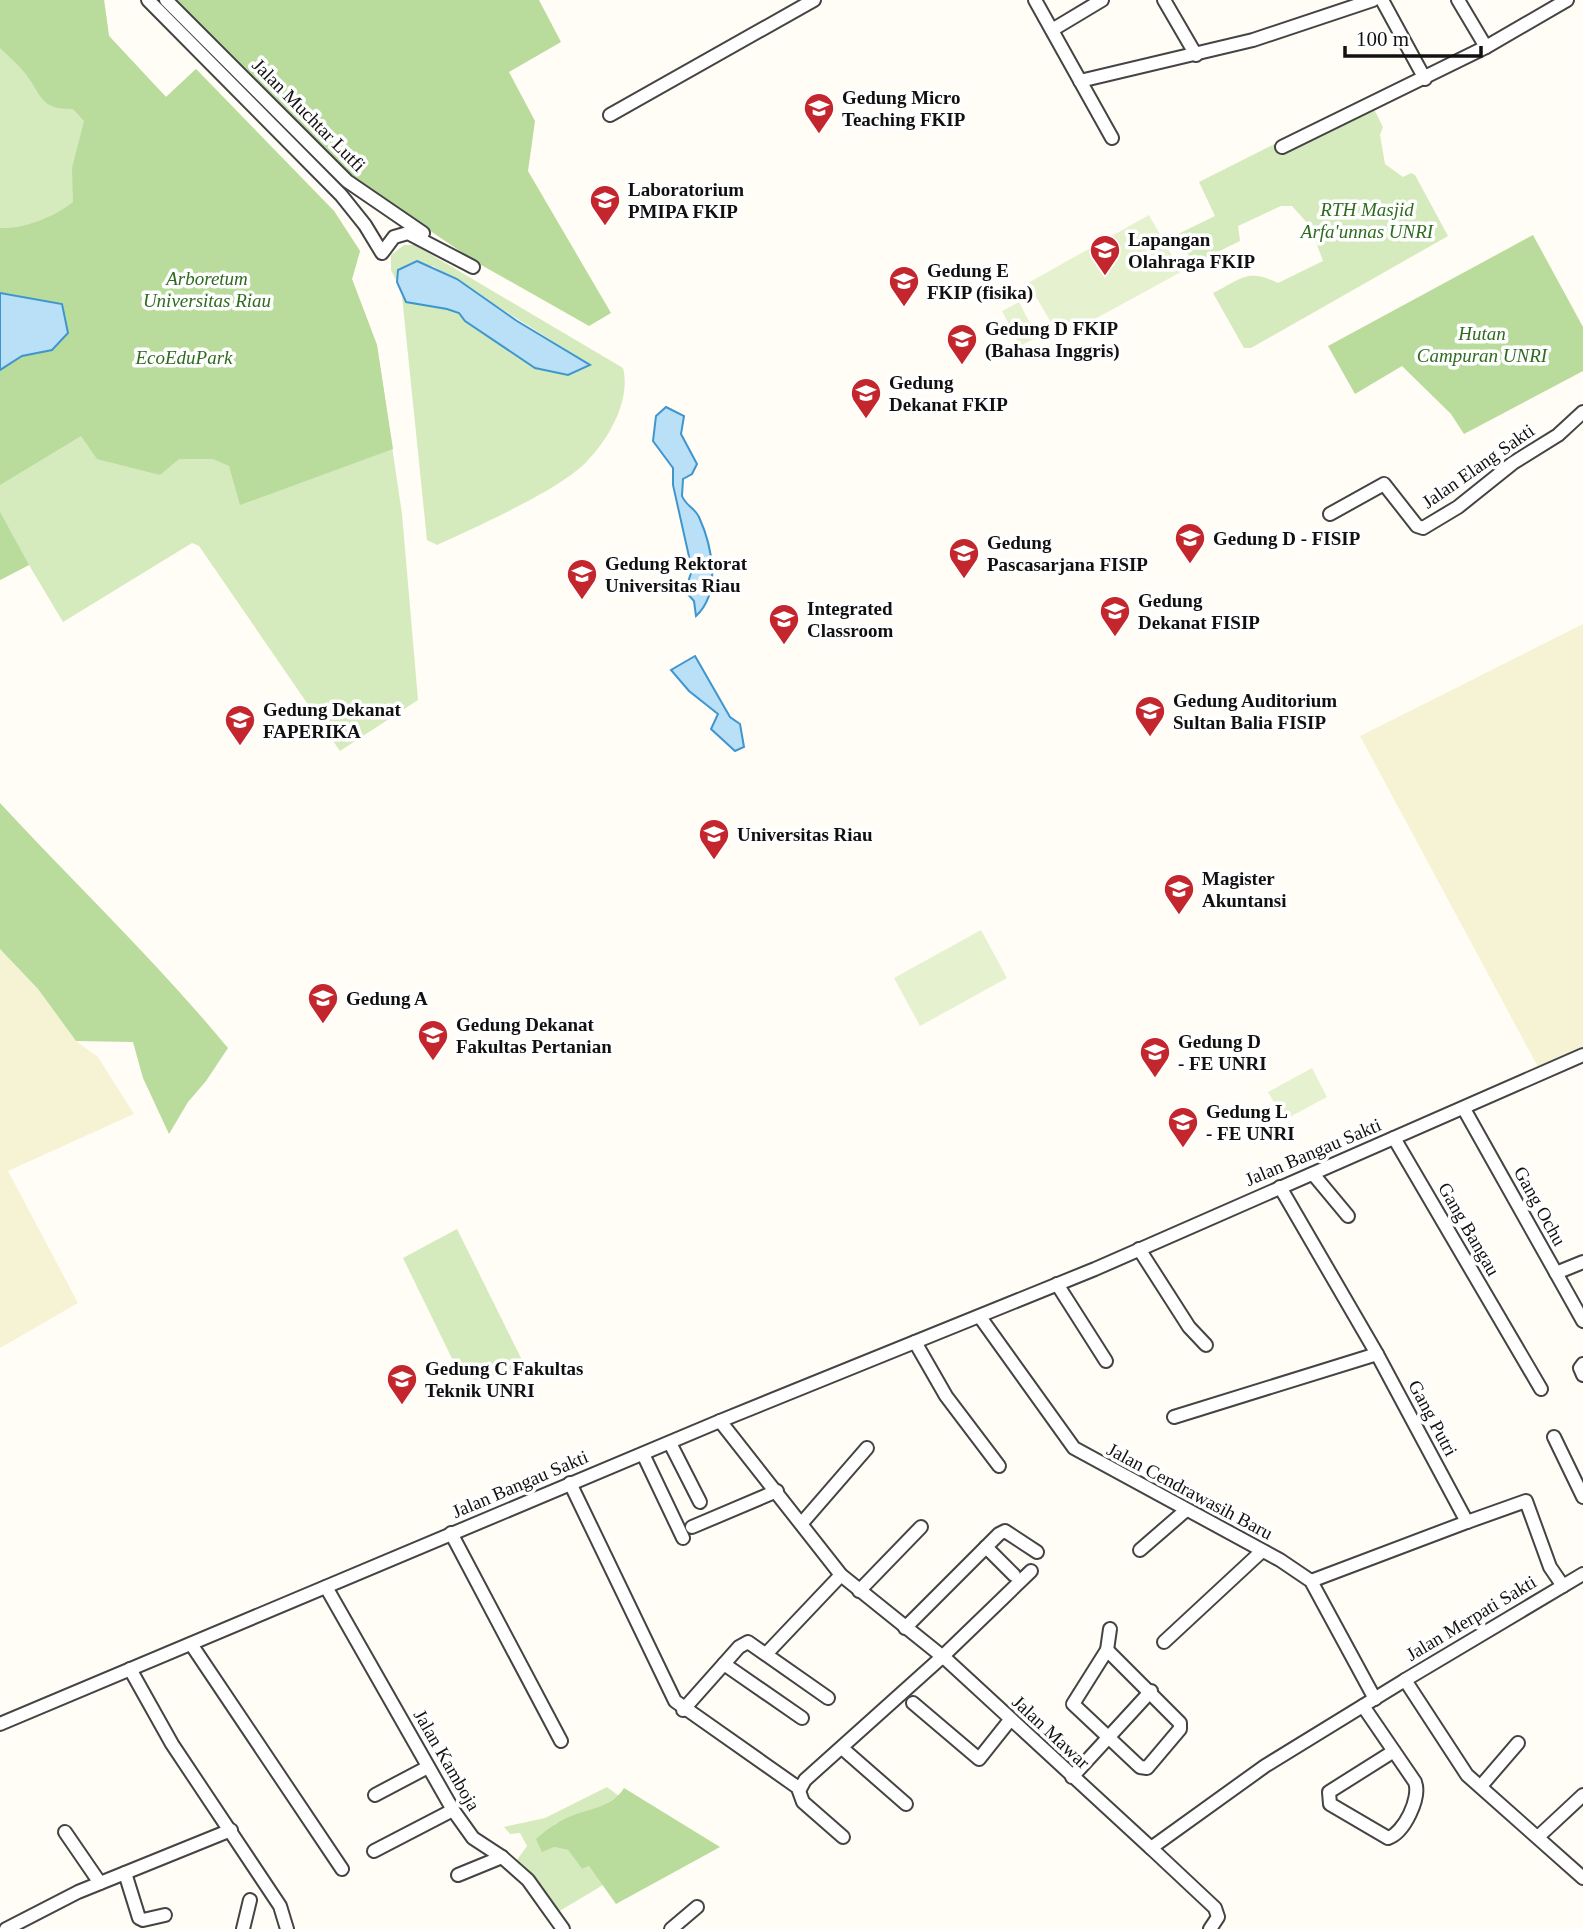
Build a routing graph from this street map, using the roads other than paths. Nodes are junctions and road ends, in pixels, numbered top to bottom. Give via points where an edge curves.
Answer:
1 (148, 0) edge
2 (166, 0) edge
3 (814, 0) edge
4 (1035, 0) edge
5 (1102, 0) edge
6 (1164, 0) edge
7 (1373, 0) edge
8 (1382, 0) edge
9 (1458, 0) edge
10 (1567, 0) edge
11 (1052, 30) junction
12 (1486, 47) junction
13 (1196, 55) junction
14 (1425, 79) junction
15 (1080, 81) junction
16 (610, 116) dead end
17 (1112, 138) dead end
18 (1282, 147) dead end
19 (1583, 412) edge
20 (1330, 514) dead end
21 (1583, 1055) edge
22 (1464, 1109) junction
23 (1394, 1139) junction
24 (1313, 1174) junction
25 (1280, 1187) junction
26 (1348, 1216) dead end
27 (1139, 1249) junction
28 (1583, 1262) edge
29 (1556, 1273) junction
30 (1057, 1284) junction
31 (980, 1317) junction
32 (1583, 1321) edge
33 (915, 1342) junction
34 (1206, 1345) dead end
35 (1377, 1354) junction
36 (1106, 1361) dead end
37 (1583, 1364) edge
38 (1583, 1376) edge
39 (1541, 1389) dead end
40 (1174, 1417) dead end
41 (719, 1421) junction
42 (1554, 1437) dead end
43 (670, 1443) junction
44 (867, 1448) dead end
45 (643, 1454) junction
46 (999, 1466) dead end
47 (570, 1483) junction
48 (777, 1492) junction
49 (1583, 1497) edge
50 (700, 1502) dead end
51 (1185, 1511) junction
52 (1467, 1522) junction
53 (802, 1523) junction
54 (692, 1527) dead end
55 (921, 1527) dead end
56 (451, 1534) junction
57 (684, 1538) dead end
58 (986, 1548) junction
59 (1140, 1550) dead end
60 (1037, 1552) dead end
61 (1261, 1552) junction
62 (1031, 1572) dead end
63 (1583, 1574) edge
64 (841, 1575) junction
65 (1014, 1575) dead end
66 (1311, 1581) junction
67 (1563, 1586) junction
68 (326, 1587) junction
69 (859, 1591) junction
70 (905, 1628) junction
71 (1110, 1629) dead end
72 (1164, 1642) dead end
73 (191, 1644) junction
74 (1107, 1650) junction
75 (767, 1653) junction
76 (942, 1657) junction
77 (724, 1664) junction
78 (130, 1670) junction
79 (1405, 1680) junction
80 (1151, 1691) junction
81 (828, 1698) dead end
82 (1369, 1702) junction
83 (913, 1703) dead end
84 (683, 1710) junction
85 (802, 1718) dead end
86 (1010, 1720) junction
87 (0, 1724) edge
88 (1108, 1740) junction
89 (561, 1741) dead end
90 (1518, 1743) dead end
91 (842, 1748) junction
92 (1394, 1751) junction
93 (428, 1767) junction
94 (1072, 1777) junction
95 (1481, 1786) junction
96 (800, 1789) junction
97 (375, 1795) dead end
98 (1583, 1795) edge
99 (906, 1804) dead end
100 (453, 1810) junction
101 (231, 1830) junction
102 (65, 1832) dead end
103 (1539, 1836) junction
104 (843, 1838) dead end
105 (1151, 1848) junction
106 (374, 1851) dead end
107 (502, 1857) junction
108 (342, 1870) dead end
109 (125, 1873) junction
110 (458, 1875) dead end
111 (1583, 1878) edge
112 (100, 1883) junction
113 (250, 1900) dead end
114 (697, 1907) dead end
115 (165, 1915) dead end
116 (6, 1929) edge
117 (243, 1929) edge
118 (287, 1929) edge
119 (563, 1929) edge
120 (671, 1929) edge
121 (1210, 1929) edge

1 - 2 street, Jalan Muchtar Lutfi via 341,195 382,253 394,237 408,233 472,267 347,181
3 - 16 street
4 - 11 street
5 - 11 street
6 - 13 street
7 - 13 street
8 - 14 street
9 - 12 street
10 - 12 street
11 - 15 street
12 - 14 street
13 - 15 street
14 - 18 street
15 - 17 street
19 - 20 street, Jalan Elang Sakti via 1458,508 1423,528 1384,484
21 - 22 street, Jalan Bangau Sakti
22 - 23 street, Jalan Bangau Sakti
22 - 29 street, Gang Ochu
23 - 24 street, Jalan Bangau Sakti
23 - 39 street, Gang Bangau
24 - 25 street, Jalan Bangau Sakti
24 - 26 street
25 - 27 street, Jalan Bangau Sakti
25 - 35 street, Gang Putri
27 - 30 street, Jalan Bangau Sakti
27 - 34 street via 1189,1327
28 - 29 street
29 - 32 street, Gang Ochu
30 - 31 street, Jalan Bangau Sakti
30 - 36 street
31 - 33 street, Jalan Bangau Sakti
31 - 51 street, Jalan Cendrawasih Baru via 1073,1448
33 - 41 street, Jalan Bangau Sakti
33 - 46 street via 946,1396
35 - 40 street
35 - 52 street, Gang Putri
37 - 38 street
41 - 43 street, Jalan Bangau Sakti
41 - 48 street, Jalan Mawar
42 - 49 street
43 - 45 street, Jalan Bangau Sakti
43 - 50 street
44 - 53 street
45 - 47 street, Jalan Bangau Sakti
45 - 57 street
47 - 56 street, Jalan Bangau Sakti
47 - 84 street via 656,1667
48 - 53 street, Jalan Mawar
48 - 54 street
51 - 59 street
51 - 61 street, Jalan Cendrawasih Baru
52 - 66 street
52 - 67 street via 1526,1501 1550,1567
53 - 64 street, Jalan Mawar
55 - 69 street
56 - 68 street, Jalan Bangau Sakti
56 - 89 street
58 - 60 street via 1005,1531
58 - 65 street
58 - 70 street
61 - 66 street, Jalan Cendrawasih Baru
61 - 72 street
62 - 76 street
63 - 67 street, Jalan Merpati Sakti
64 - 69 street, Jalan Mawar
64 - 75 street
66 - 82 street, Jalan Cendrawasih Baru
67 - 79 street, Jalan Merpati Sakti
68 - 73 street, Jalan Bangau Sakti
68 - 93 street, Jalan Kamboja
69 - 70 street, Jalan Mawar
70 - 76 street, Jalan Mawar
71 - 74 street
73 - 78 street, Jalan Bangau Sakti
73 - 108 street
74 - 80 street
74 - 88 street via 1073,1704
75 - 77 street via 745,1643
75 - 81 street
76 - 86 street, Jalan Mawar
76 - 91 street
77 - 84 street
77 - 85 street
78 - 87 street, Jalan Bangau Sakti
78 - 101 street via 172,1744
79 - 82 street
79 - 95 street, Jalan Merpati Sakti via 1454,1757
80 - 88 street
80 - 88 street via 1180,1726 1151,1766 1140,1767
82 - 92 street, Jalan Cendrawasih Baru
82 - 105 street via 1265,1766
83 - 86 street via 979,1759
84 - 96 street
86 - 94 street, Jalan Mawar
88 - 94 street
90 - 95 street
91 - 96 street
91 - 99 street
92 - 92 street, Jalan Cendrawasih Baru via 1418,1792 1413,1808 1388,1838 1330,1804 1329,1792
93 - 97 street
93 - 100 street, Jalan Kamboja
94 - 105 street, Jalan Mawar
95 - 103 street, Jalan Merpati Sakti
96 - 104 street via 803,1802
98 - 103 street
100 - 106 street
100 - 107 street, Jalan Kamboja via 472,1838
101 - 109 street
101 - 118 street via 280,1906
102 - 112 street
103 - 111 street, Jalan Merpati Sakti
105 - 121 street, Jalan Mawar via 1215,1908 1218,1917
107 - 110 street
107 - 119 street, Jalan Kamboja via 528,1880
109 - 112 street
109 - 115 street via 139,1918
112 - 116 street
113 - 117 street
114 - 120 street

